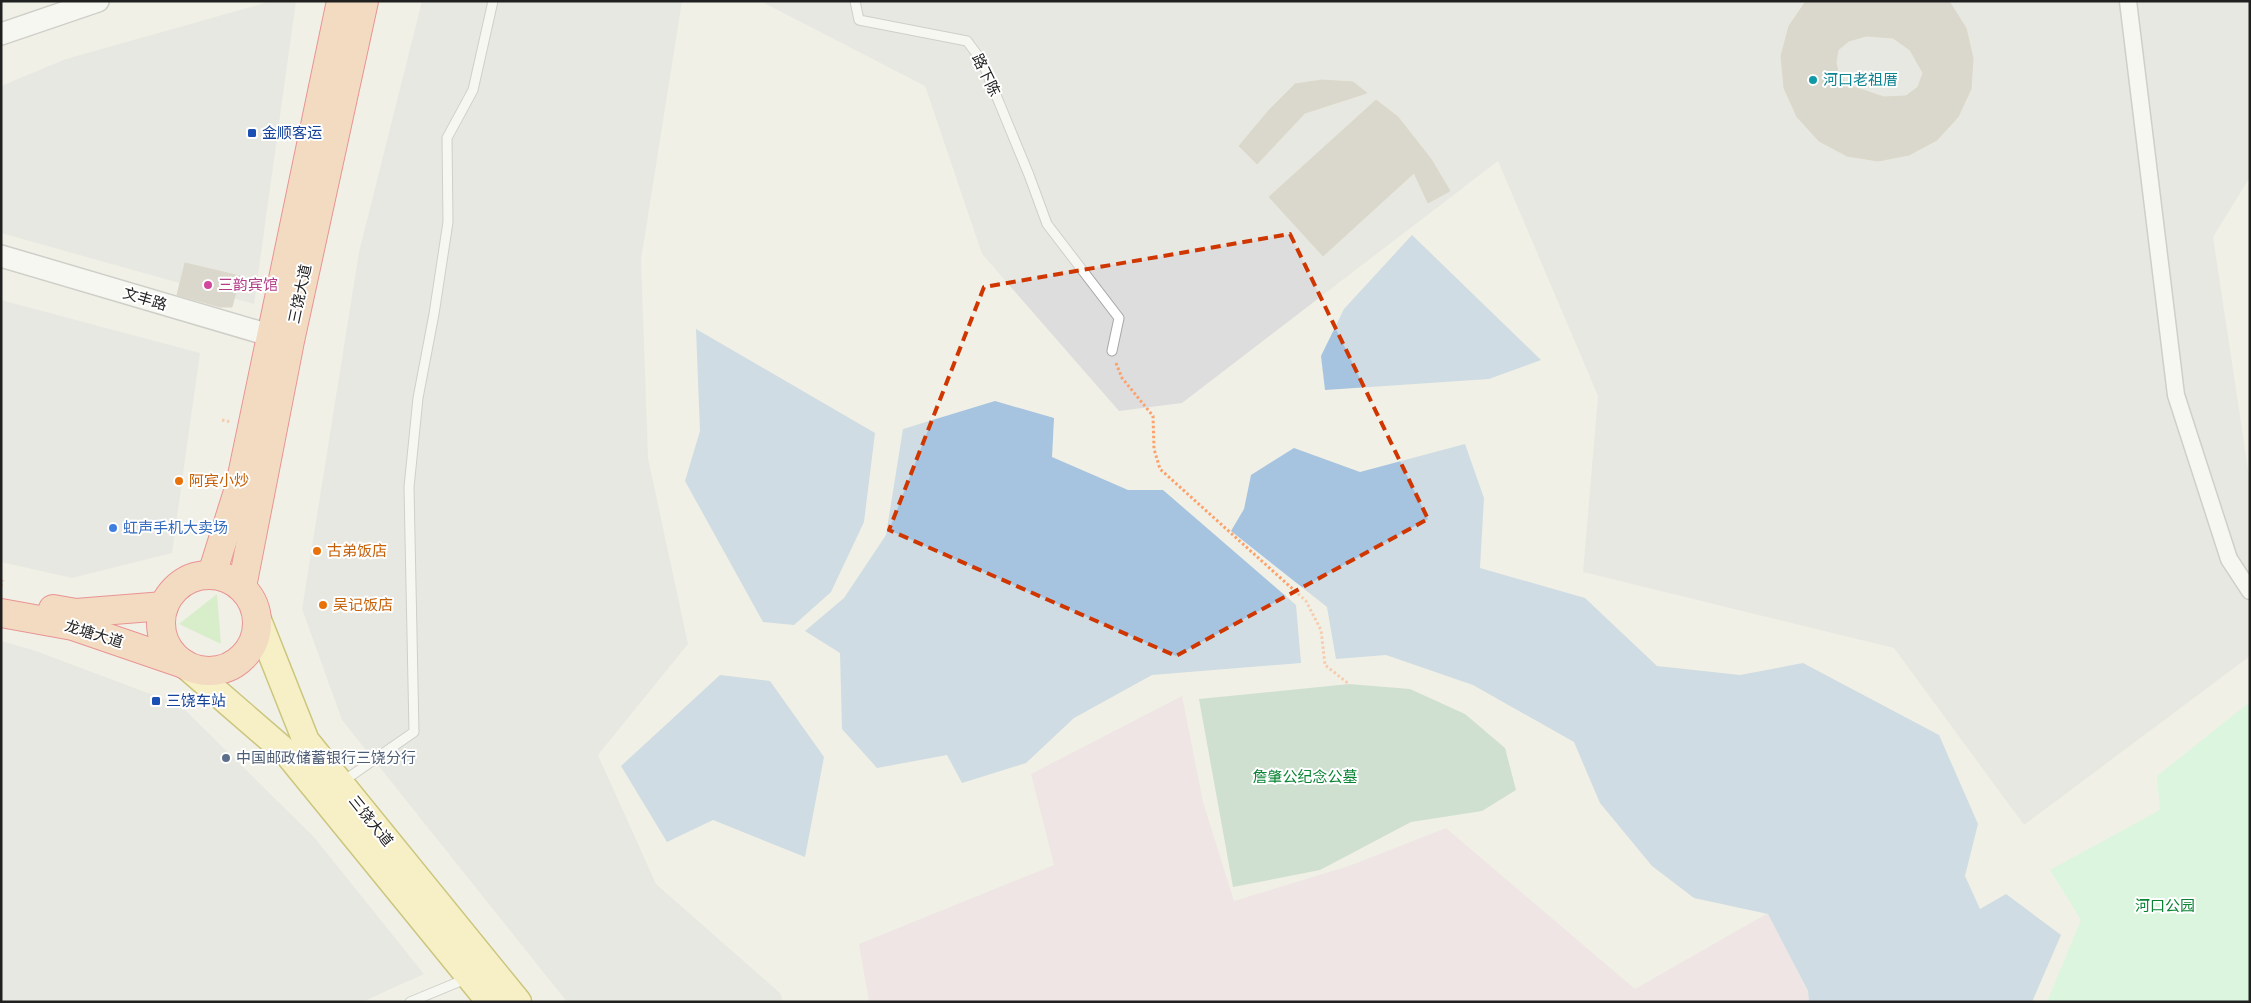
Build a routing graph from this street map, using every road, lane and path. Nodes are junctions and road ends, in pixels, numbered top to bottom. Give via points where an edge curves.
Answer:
1 (341, 1) edge
2 (364, 1) edge
3 (493, 1) edge
4 (855, 1) edge
5 (2128, 1) edge
6 (96, 2) edge
7 (1, 34) edge
8 (1, 256) edge
9 (280, 338) junction
10 (1112, 351) joint
11 (250, 487) junction
12 (212, 574) junction
13 (1, 586) edge
14 (242, 587) junction
15 (2, 590) edge
16 (2250, 591) edge
17 (164, 606) junction
18 (1, 613) edge
19 (75, 619) junction
20 (258, 620) junction
21 (184, 664) junction
22 (1349, 684) dead end
23 (297, 747) junction
24 (340, 783) junction
25 (480, 973) junction
26 (410, 1002) edge
27 (490, 1002) edge
28 (518, 1002) edge

1 - 9 highway, 三饶大道 via 284,276
2 - 9 highway, 三饶大道
3 - 24 lane via 473,90 447,138 448,222 418,398 409,487 414,732
4 - 10 lane, 路下陈 via 859,20 967,41 982,61 1046,224 1120,318
5 - 16 street via 2176,394 2229,559
6 - 7 street
8 - 9 street, 文丰路
9 - 11 highway, 三饶大道
10 - 22 path via 1122,378 1153,416 1154,449 1160,469 1306,601 1321,630 1325,665
11 - 12 highway, 三饶大道
11 - 14 highway, 三饶大道
12 - 14 highway via 226,577
12 - 17 highway via 184,581
13 - 15 path
14 - 20 highway via 255,606
15 - 19 highway, 龙塘大道
17 - 19 highway, 龙塘大道
17 - 21 highway via 163,638 171,653
18 - 19 highway, 龙塘大道
19 - 21 highway, 龙塘大道
20 - 21 highway via 256,635 240,660 213,671 197,670
20 - 23 main road, 三饶大道
21 - 23 main road, 三饶大道
23 - 24 main road, 三饶大道
23 - 25 main road, 三饶大道
24 - 25 main road, 三饶大道
25 - 26 lane
25 - 27 main road, 三饶大道
25 - 28 main road, 三饶大道

